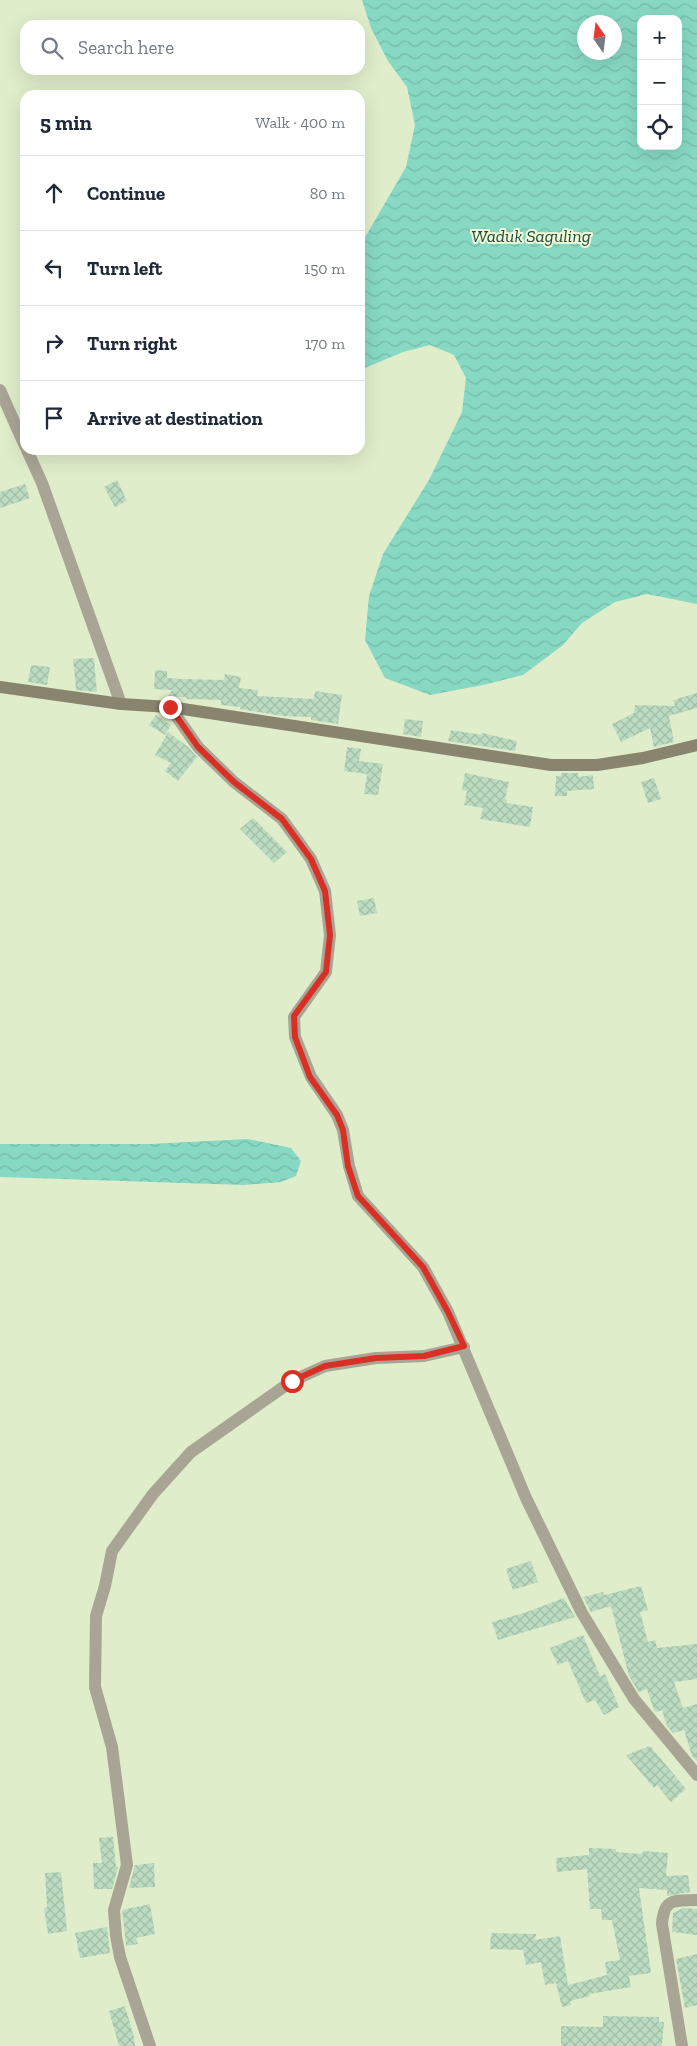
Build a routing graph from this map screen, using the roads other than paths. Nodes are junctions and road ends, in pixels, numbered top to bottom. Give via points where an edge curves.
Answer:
1 (0, 390) edge
2 (20, 435) edge
3 (29, 455) edge
4 (0, 687) edge
5 (121, 704) junction
6 (170, 707) junction
7 (697, 745) edge
8 (464, 1346) junction
9 (697, 1775) edge
10 (697, 1900) edge
11 (150, 2046) edge
12 (682, 2046) edge

1 - 2 street
3 - 5 street
4 - 5 main road
5 - 6 main road
6 - 7 main road via 551,765 597,765
6 - 8 street via 198,747 234,782 282,819 311,859 325,891 330,935 326,972 294,1016 295,1037 310,1077 337,1115 343,1130 348,1166 358,1196 423,1267
8 - 9 street via 487,1410 582,1613 634,1699
8 - 11 street via 424,1356 376,1358 325,1366 292,1381 191,1452 153,1494 112,1551 106,1586 96,1616 95,1687 112,1747 127,1865 114,1910 116,1936 120,1958
10 - 12 street via 674,1901 663,1911 662,1924

